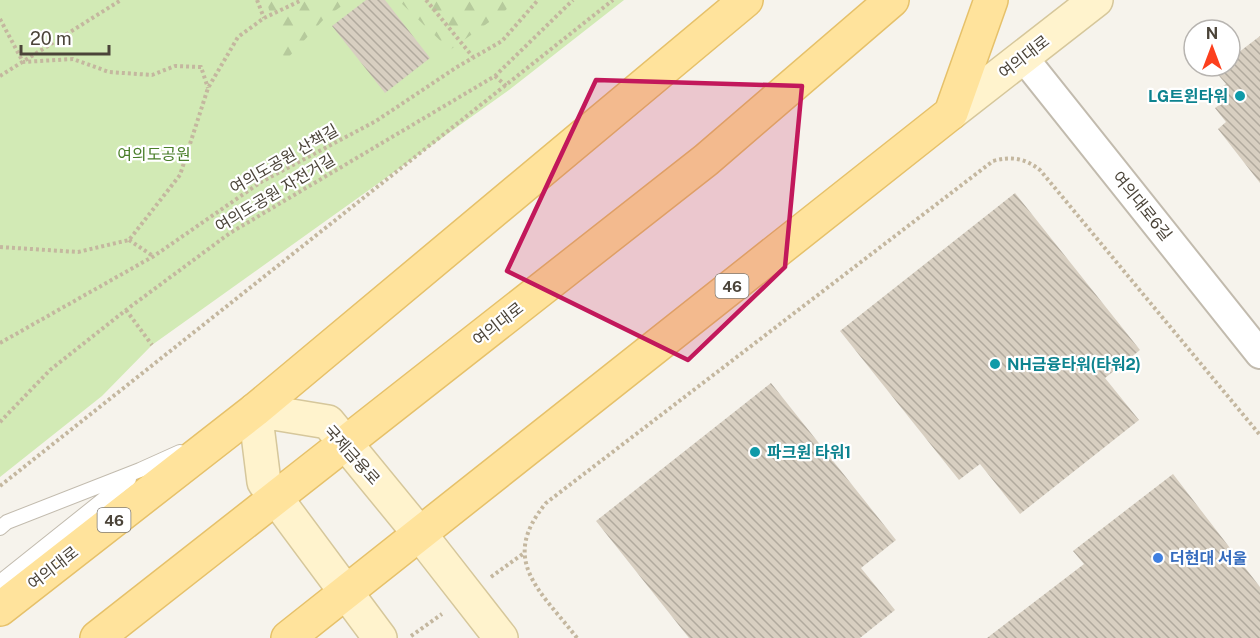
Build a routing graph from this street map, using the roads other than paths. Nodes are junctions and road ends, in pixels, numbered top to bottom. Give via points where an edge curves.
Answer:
1 (746, 0) edge
2 (892, 0) edge
3 (991, 0) edge
4 (1096, 0) edge
5 (1023, 57) junction
6 (951, 113) junction
7 (1260, 354) edge
8 (255, 410) junction
9 (228, 431) junction
10 (345, 444) junction
11 (140, 470) junction
12 (275, 499) junction
13 (0, 528) edge
14 (419, 533) junction
15 (0, 582) edge
16 (344, 592) junction
17 (0, 609) edge
18 (97, 638) edge
19 (288, 638) edge
20 (380, 638) edge
21 (501, 638) edge

1 - 8 main road, 여의대로 / 46
2 - 10 main road, 여의대로 via 706,160
3 - 6 main road
4 - 5 street, 여의대로
5 - 6 street, 여의대로
5 - 7 street, 여의대로6길
6 - 14 main road, 여의대로 / 46
8 - 9 main road, 여의대로 / 46
8 - 10 street, 국제금융로 via 328,422
8 - 12 street via 264,482
9 - 11 lane
9 - 17 main road, 여의대로 / 46
10 - 12 main road, 여의대로
10 - 14 street, 국제금융로
11 - 13 lane
11 - 15 lane
12 - 16 street
12 - 18 main road, 여의대로
14 - 16 main road, 여의대로 / 46
14 - 21 street, 국제금융로
16 - 19 main road, 여의대로 / 46
16 - 20 street

